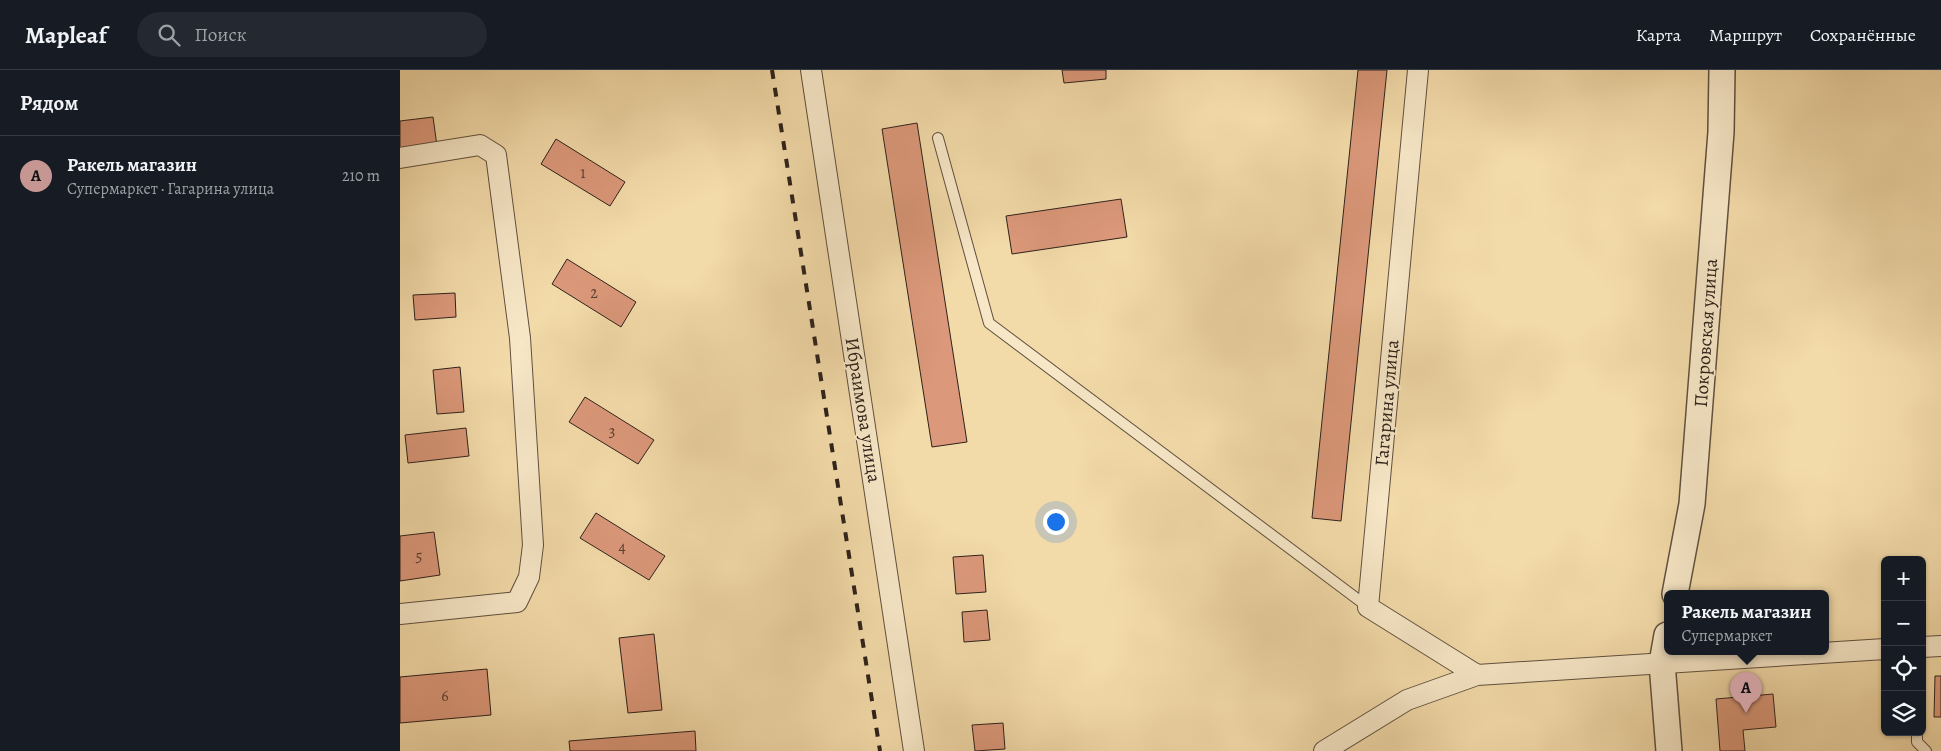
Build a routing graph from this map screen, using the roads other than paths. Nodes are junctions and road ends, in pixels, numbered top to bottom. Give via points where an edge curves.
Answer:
1 (812, 70) edge
2 (1418, 70) edge
3 (1722, 70) edge
4 (938, 138) dead end
5 (400, 158) edge
6 (1676, 590) edge
7 (1368, 607) junction
8 (400, 614) edge
9 (1941, 646) edge
10 (1926, 647) edge
11 (1881, 649) edge
12 (1664, 652) edge
13 (1829, 653) edge
14 (1789, 655) edge
15 (1662, 663) junction
16 (1477, 675) junction
17 (1917, 736) edge
18 (914, 751) edge
19 (1324, 751) edge
20 (1669, 751) edge
21 (1926, 751) edge

1 - 18 street, Ибраимова улица
2 - 7 street, Гагарина улица
3 - 6 street, Покровская улица via 1721,132 1692,504
4 - 7 lane via 989,323
5 - 8 street via 480,145 496,156 520,338 534,545 529,577 517,602
7 - 16 street
9 - 10 street
11 - 13 street
12 - 15 street
14 - 15 street
15 - 16 street
15 - 20 street
16 - 19 street via 1407,700
17 - 21 lane via 1917,742

